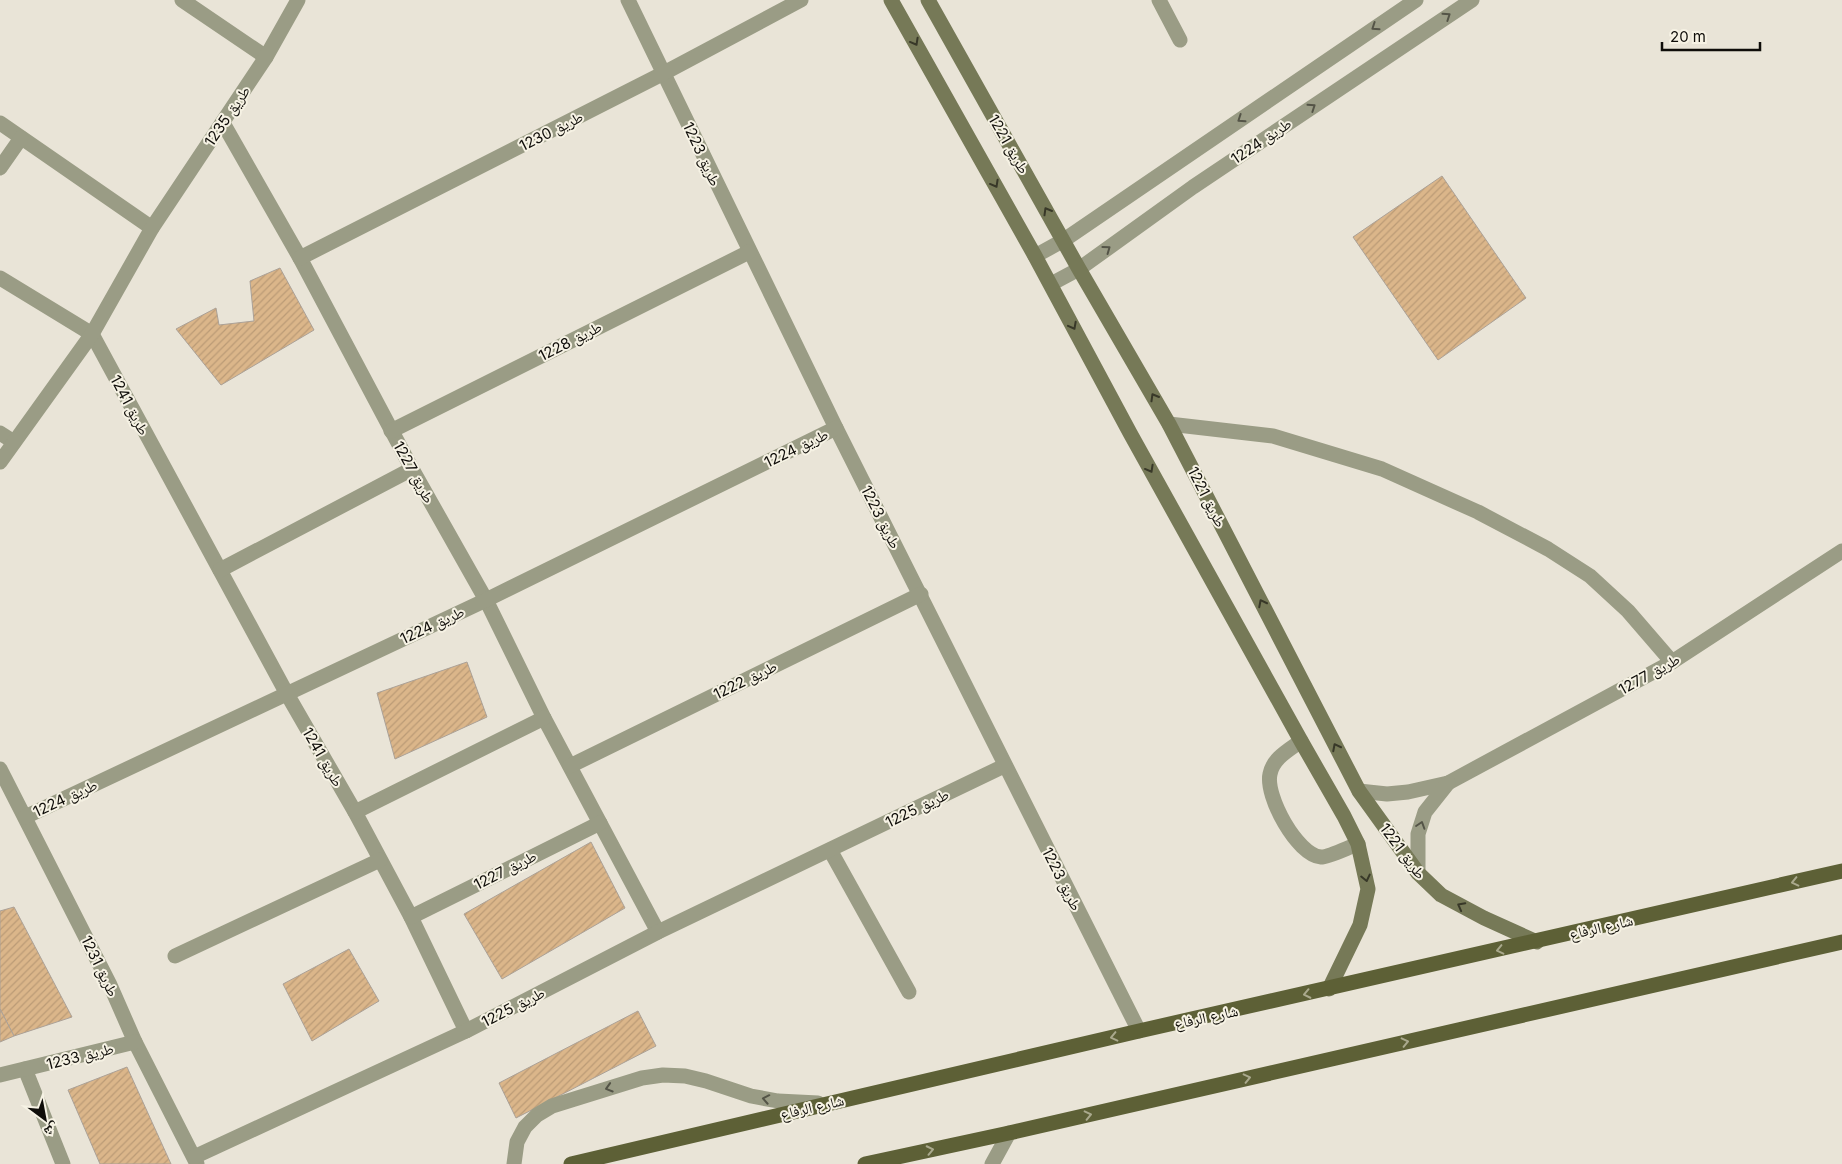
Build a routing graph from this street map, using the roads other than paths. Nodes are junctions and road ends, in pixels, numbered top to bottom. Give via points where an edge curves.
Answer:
1 (182, 0) edge
2 (298, 0) edge
3 (628, 0) edge
4 (800, 0) edge
5 (891, 0) edge
6 (928, 0) edge
7 (1159, 0) edge
8 (1416, 0) edge
9 (1472, 0) edge
10 (1180, 40) dead end
11 (266, 57) junction
12 (664, 73) junction
13 (0, 123) edge
14 (223, 123) junction
15 (21, 138) junction
16 (0, 168) edge
17 (152, 228) junction
18 (1064, 240) junction
19 (749, 252) junction
20 (1035, 256) junction
21 (300, 258) junction
22 (1079, 269) junction
23 (0, 278) edge
24 (1051, 284) junction
25 (92, 334) junction
26 (1169, 424) junction
27 (836, 428) junction
28 (392, 430) junction
29 (0, 433) edge
30 (14, 442) junction
31 (0, 462) edge
32 (412, 469) junction
33 (1842, 551) edge
34 (220, 570) junction
35 (921, 594) junction
36 (486, 600) junction
37 (1672, 662) junction
38 (288, 694) junction
39 (544, 718) junction
40 (1301, 741) junction
41 (570, 766) junction
42 (1004, 766) junction
43 (0, 769) edge
44 (1448, 783) junction
45 (1359, 791) junction
46 (355, 812) junction
47 (25, 817) junction
48 (600, 823) junction
49 (1358, 844) junction
50 (830, 850) junction
51 (380, 860) junction
52 (1842, 871) edge
53 (1418, 873) junction
54 (411, 917) junction
55 (658, 932) junction
56 (1537, 942) junction
57 (1842, 942) edge
58 (174, 956) dead end
59 (1329, 989) junction
60 (909, 992) dead end
61 (466, 1031) junction
62 (1139, 1031) junction
63 (135, 1042) junction
64 (25, 1069) junction
65 (0, 1074) edge
66 (832, 1103) junction
67 (1008, 1133) junction
68 (196, 1161) edge
69 (63, 1164) edge
70 (514, 1164) edge
71 (571, 1164) edge
72 (865, 1164) edge
73 (992, 1164) edge

1 - 11 street
2 - 11 street, طريق 1235
3 - 12 street, طريق 1223
4 - 12 street, طريق 1230
5 -> 20 street
18 -> 6 street, طريق 1221
7 - 10 street
8 -> 18 street, طريق 1224
22 -> 9 street, طريق 1224 via 1193,187
11 - 14 street, طريق 1235
12 - 19 street, طريق 1223
12 - 21 street, طريق 1230
13 - 15 street
14 - 17 street, طريق 1235
14 - 21 street, طريق 1227
15 - 16 street
15 - 17 street
17 - 25 street, طريق 1235
18 - 20 street, طريق 1224
18 - 22 street, طريق 1221
19 - 27 street, طريق 1223
19 - 28 street, طريق 1228
20 - 24 street
21 - 28 street, طريق 1227
22 - 24 street, طريق 1224
26 -> 22 street, طريق 1221
23 - 25 street
24 -> 40 street
25 - 30 street, طريق 1235
25 - 34 street, طريق 1241
26 - 37 street via 1273,436 1382,468 1478,512 1548,549 1590,576 1628,611
45 -> 26 street, طريق 1221
27 - 35 street, طريق 1223
27 - 36 street, طريق 1224
28 - 32 street, طريق 1227
29 - 30 street
30 - 31 street, طريق 1235
32 - 34 street
32 - 36 street, طريق 1227
33 - 37 street, طريق 1277
34 - 38 street, طريق 1241
35 - 41 street, طريق 1222
35 - 42 street, طريق 1223
36 - 38 street, طريق 1224
36 - 39 street, طريق 1227
37 - 44 street, طريق 1277
38 - 46 street, طريق 1241
38 - 47 street, طريق 1224
39 - 41 street, طريق 1227
39 - 46 street
40 - 49 street
40 - 49 street via 1279,756 1270,773 1270,790 1276,806 1308,852 1322,857
41 - 48 street, طريق 1227
42 - 50 street, طريق 1225
42 - 62 street, طريق 1223
43 - 47 street, طريق 1231
44 - 45 street, طريق 1277 via 1387,794
53 -> 44 street, طريق 1277 via 1418,834 1426,812
45 - 53 street, طريق 1221
46 - 51 street, طريق 1241
47 - 63 street, طريق 1231 via 110,985
48 - 54 street, طريق 1227
48 - 55 street, طريق 1227
49 -> 59 street via 1368,889 1360,925
50 - 55 street, طريق 1225
50 - 60 street
51 - 54 street, طريق 1241
51 - 58 street
52 -> 56 main road, شارع الرفاع
56 -> 53 street, طريق 1221 via 1441,895
54 - 61 street, طريق 1241
55 - 61 street, طريق 1225
56 -> 59 main road, شارع الرفاع
67 -> 57 main road
59 -> 62 main road, شارع الرفاع
61 - 68 street, طريق 1225
62 -> 66 main road, شارع الرفاع
63 - 64 street, طريق 1233
63 - 68 street, طريق 1231
64 - 65 street, طريق 1233
64 - 69 street, طريق 1233
66 -> 70 street via 778,1102 685,1076 642,1078 552,1106 537,1115 517,1142
66 - 71 main road, شارع الرفاع
72 -> 67 main road
67 - 73 street

